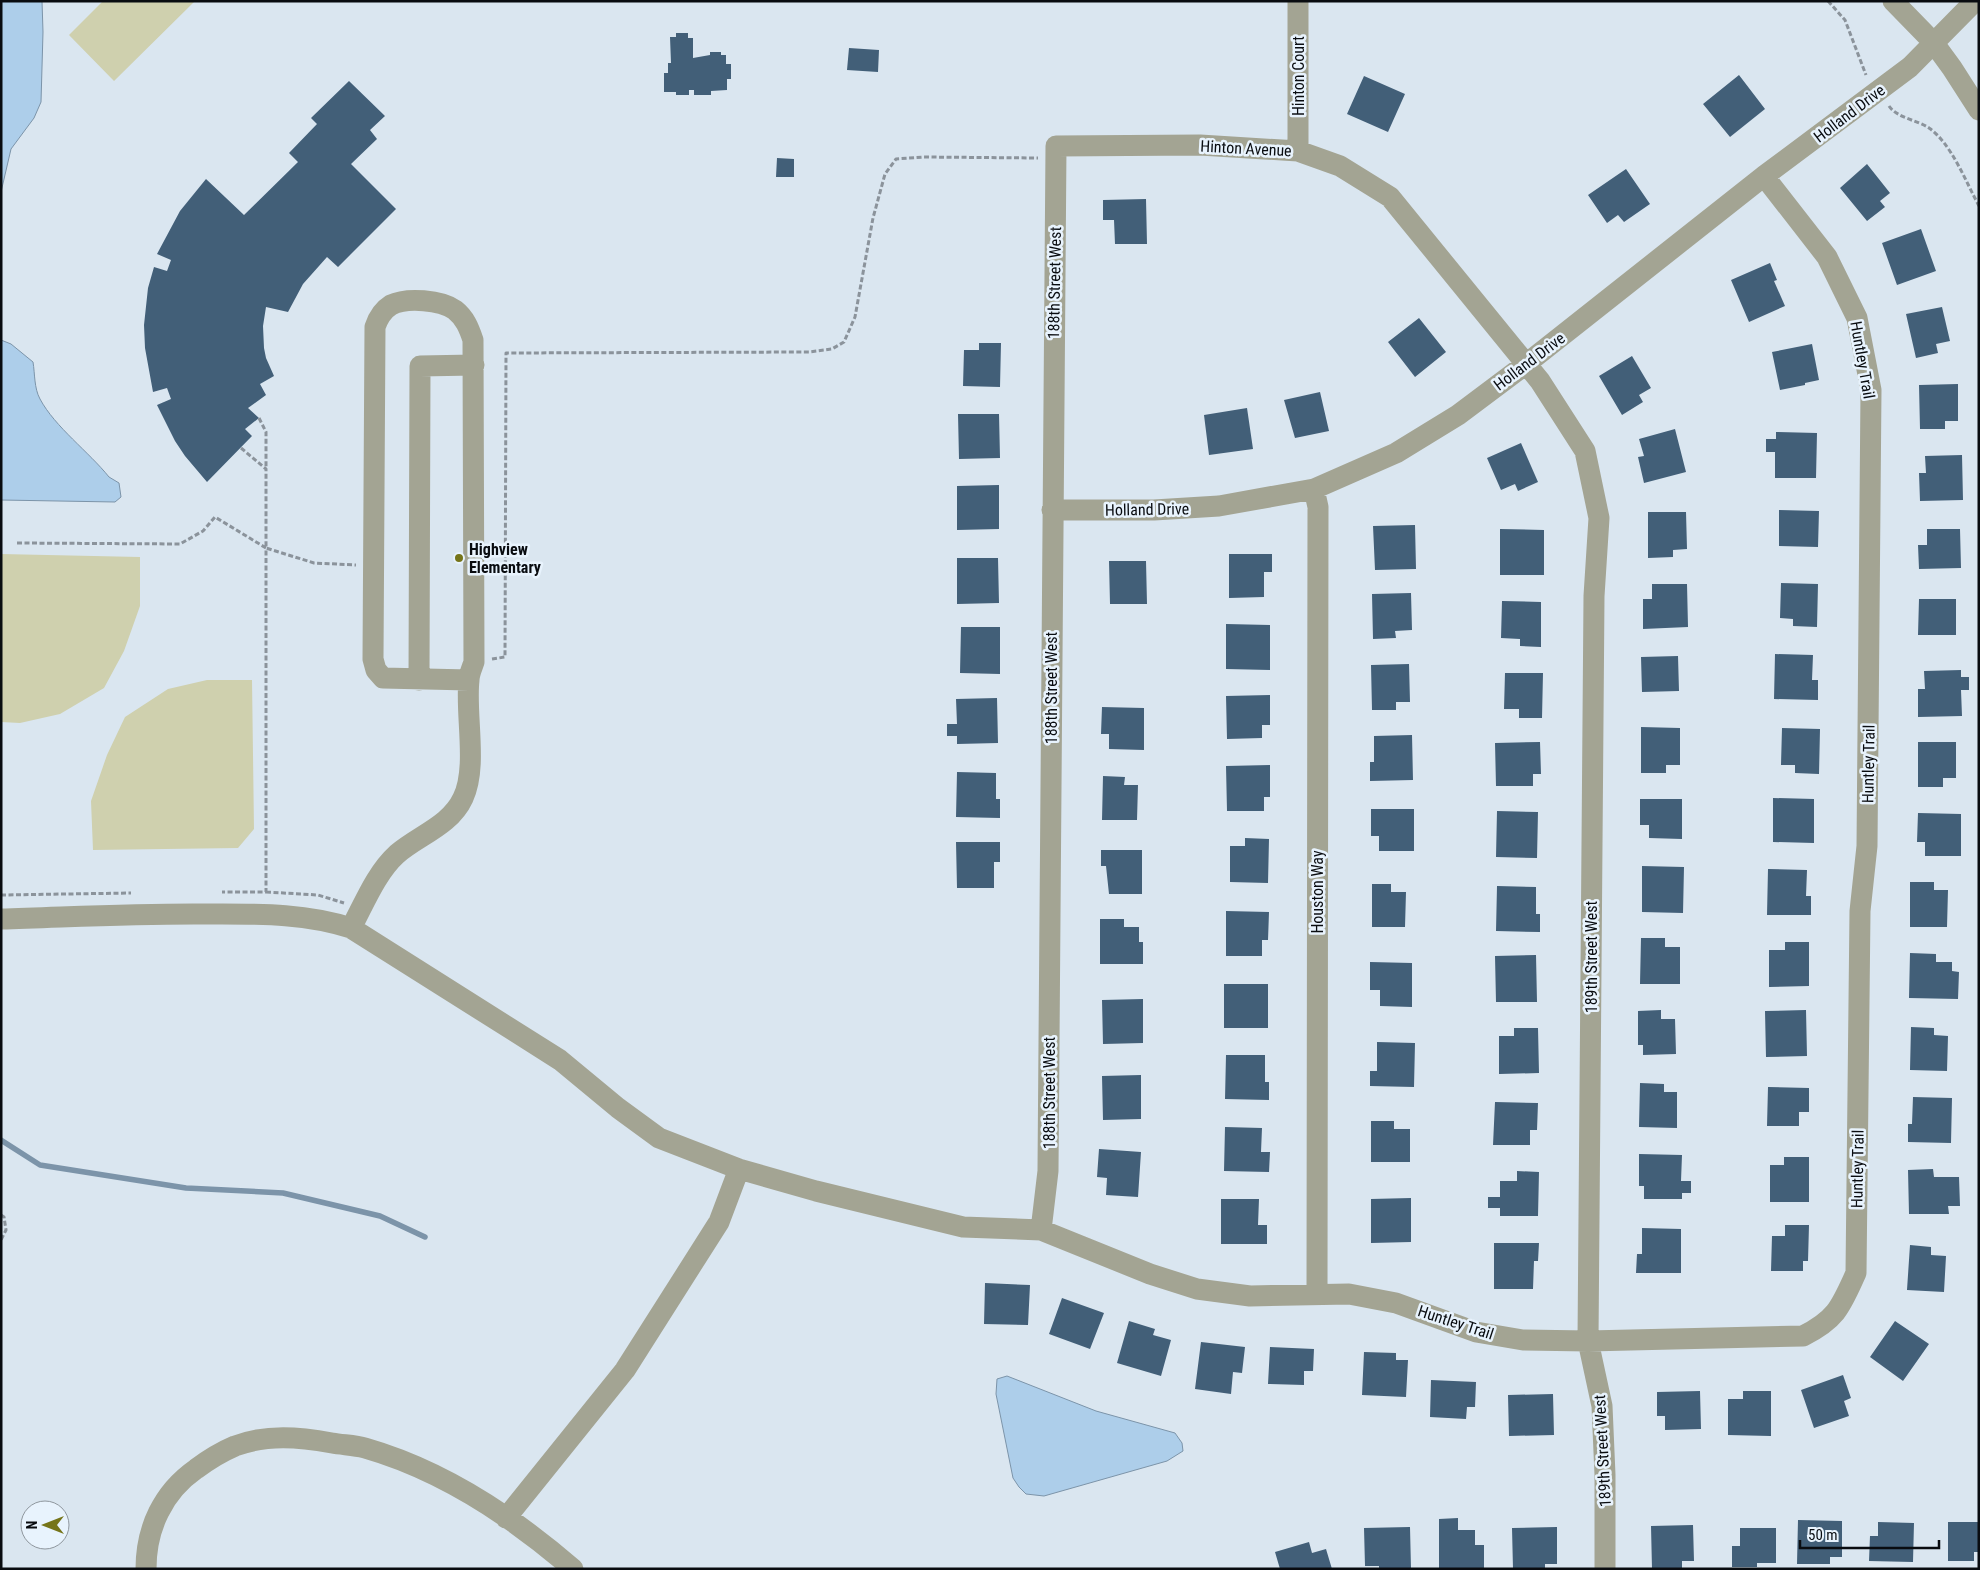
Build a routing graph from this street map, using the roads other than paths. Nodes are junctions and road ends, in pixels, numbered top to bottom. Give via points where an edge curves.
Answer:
1 (1298, 1) edge
2 (1893, 1) edge
3 (1975, 1) edge
4 (1933, 42) junction
5 (1979, 110) edge
6 (1298, 151) junction
7 (1055, 152) joint
8 (1764, 176) junction
9 (1526, 364) junction
10 (474, 365) junction
11 (1314, 489) junction
12 (1052, 510) junction
13 (419, 680) junction
14 (468, 680) junction
15 (1, 919) edge
16 (351, 928) junction
17 (739, 1169) junction
18 (1040, 1230) junction
19 (1317, 1295) junction
20 (1588, 1341) junction
21 (506, 1518) junction
22 (146, 1569) edge
23 (573, 1569) edge
24 (1605, 1569) edge

1 - 6 street, Hinton Court
2 - 4 street
3 - 4 street, Holland Drive
4 - 5 street
4 - 8 street, Holland Drive via 1910,67
6 - 7 street, Hinton Avenue via 1200,145
6 - 9 street, Hinton Avenue via 1340,166 1390,197
7 - 12 street, 188th Street West
8 - 9 street, Holland Drive
8 - 20 street, Huntley Trail via 1827,257 1857,318 1871,390 1867,846 1860,911 1856,1272 1841,1307 1822,1326 1803,1336
9 - 11 street, Holland Drive via 1458,415 1396,454
9 - 20 street, 189th Street West via 1585,451 1599,518 1594,596
10 - 13 street via 420,366
10 - 13 street via 470,329 464,319 447,306 435,302 402,303 391,306 378,318 374,339 373,659 383,678
10 - 14 street via 474,662
11 - 12 street, Holland Drive via 1219,506
11 - 19 street, Houston Way via 1318,507
12 - 18 street, 188th Street West via 1048,1171
13 - 14 street
14 - 16 street via 469,779 464,796 456,811 387,865
15 - 16 street, Huntley Trail via 263,914 307,918
16 - 17 street, Huntley Trail via 560,1060 659,1138
17 - 18 street, Huntley Trail via 963,1227
17 - 21 street via 719,1222 625,1370
18 - 19 street, Huntley Trail via 1197,1289 1250,1296
19 - 20 street, Huntley Trail via 1349,1294 1396,1303 1476,1332 1523,1340
20 - 24 street, 189th Street West via 1602,1406
21 - 22 street via 447,1481 364,1448 281,1436 236,1446 212,1457 183,1478 165,1498 152,1525
21 - 23 street

